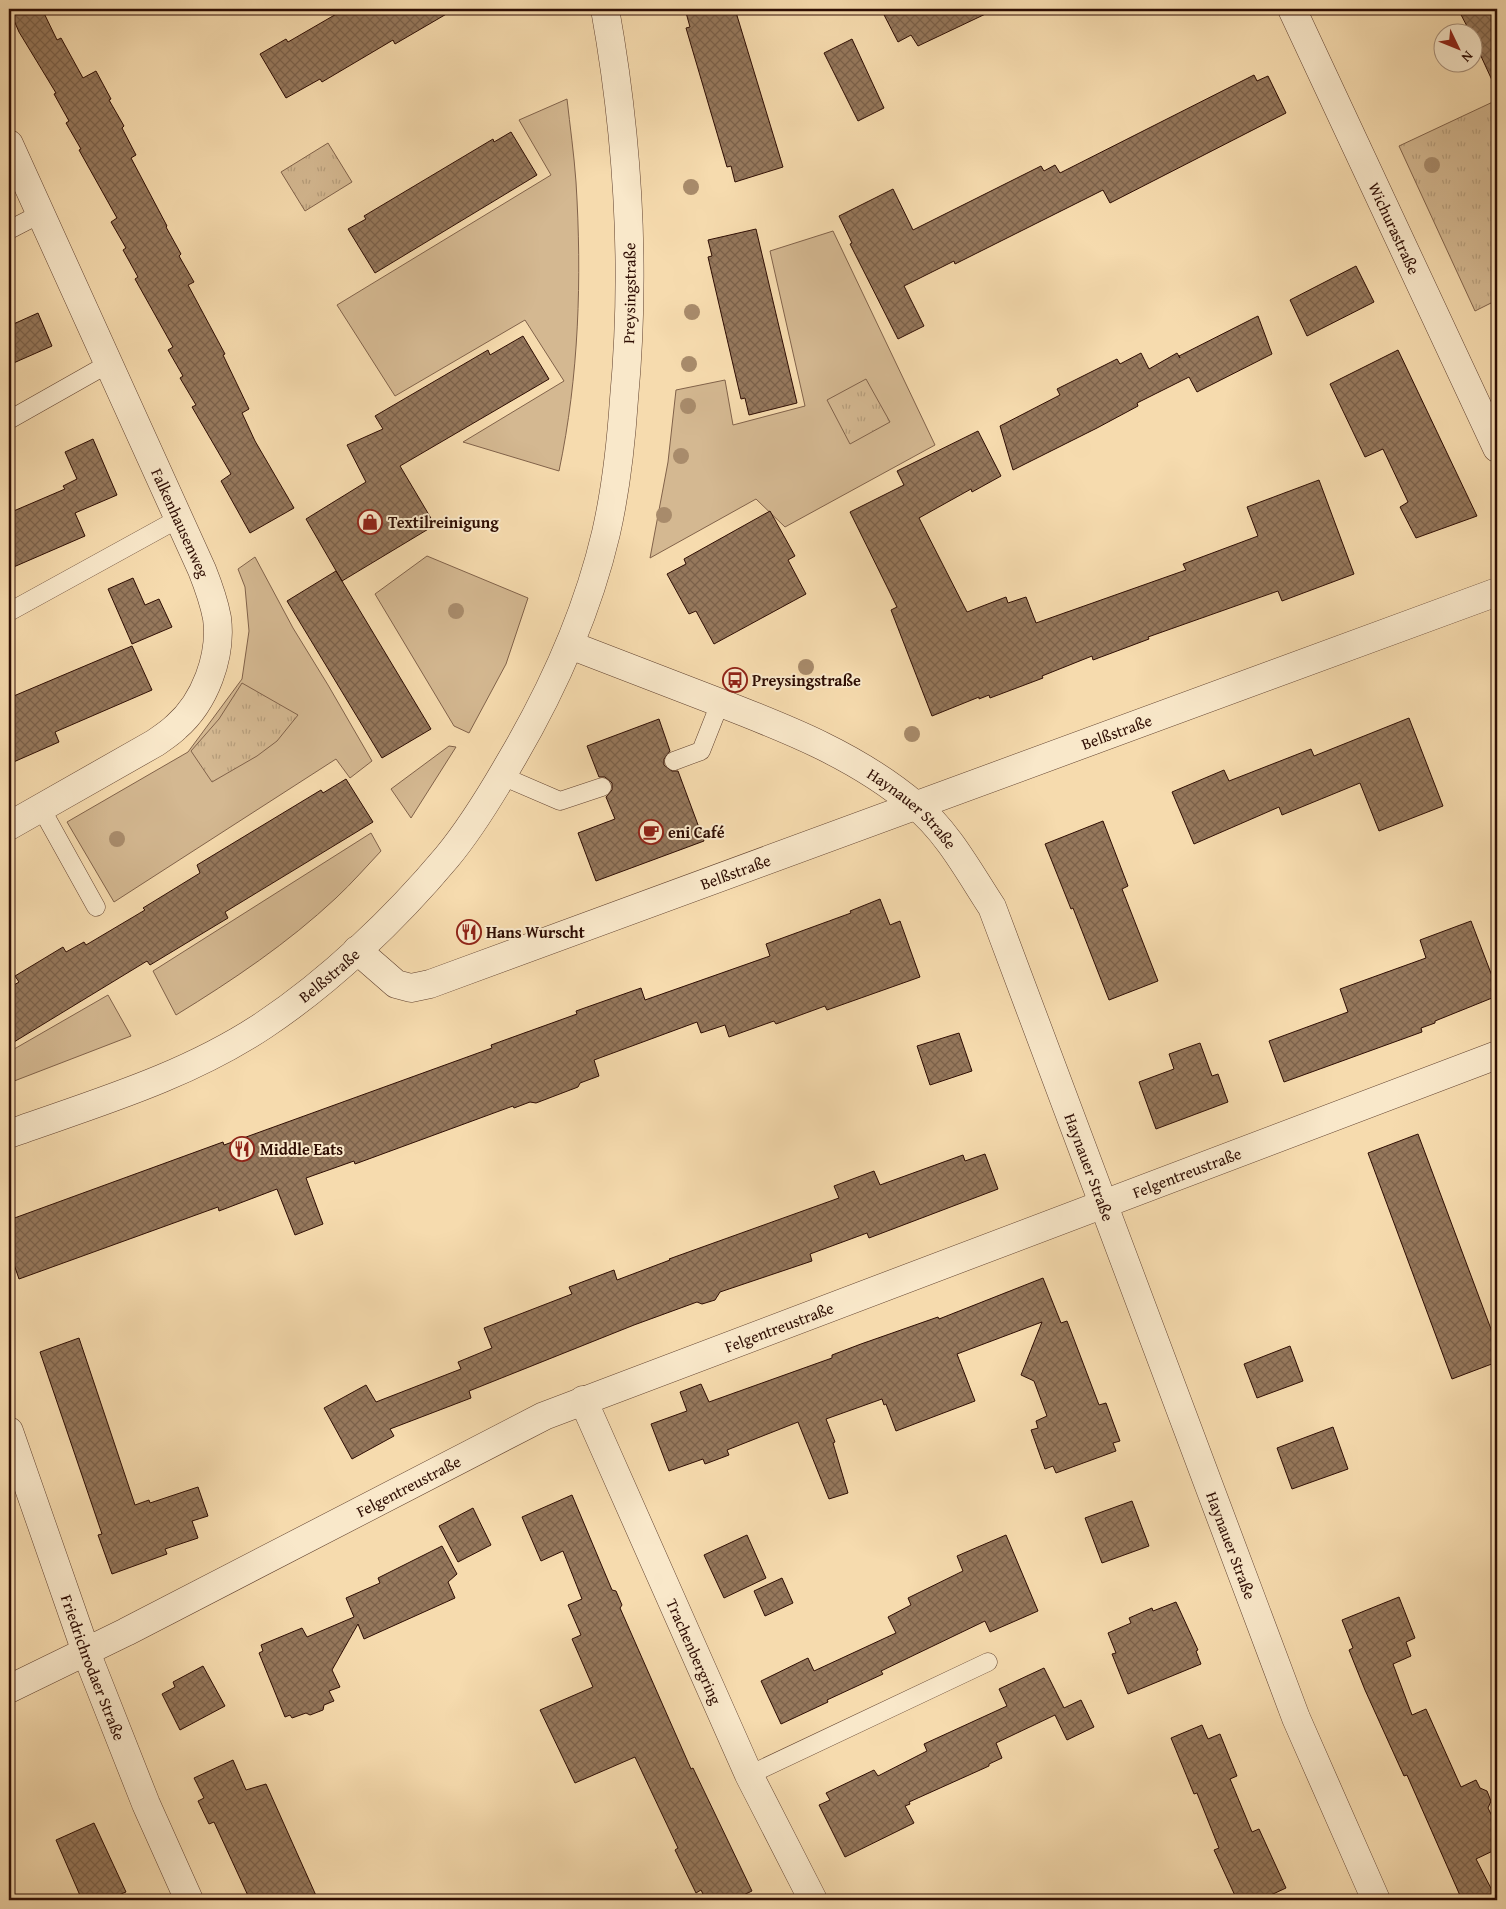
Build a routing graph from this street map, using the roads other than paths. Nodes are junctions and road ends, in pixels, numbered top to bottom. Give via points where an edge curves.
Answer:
1 (605, 9) edge
2 (1292, 9) edge
3 (9, 144) edge
4 (40, 214) junction
5 (9, 230) edge
6 (108, 364) junction
7 (9, 420) edge
8 (1497, 448) edge
9 (178, 519) junction
10 (1497, 592) edge
11 (9, 612) edge
12 (570, 644) junction
13 (720, 703) junction
14 (674, 761) dead end
15 (502, 776) junction
16 (602, 787) dead end
17 (916, 806) junction
18 (40, 808) junction
19 (9, 826) edge
20 (96, 906) dead end
21 (357, 950) junction
22 (1497, 1054) edge
23 (9, 1134) edge
24 (1104, 1203) junction
25 (583, 1400) junction
26 (9, 1431) edge
27 (86, 1652) junction
28 (988, 1662) dead end
29 (9, 1689) edge
30 (749, 1775) junction
31 (189, 1900) edge
32 (813, 1900) edge
33 (1376, 1900) edge

1 - 12 street, Preysingstraße via 626,162 630,301 627,368 619,458 606,529
2 - 8 street, Wichurastraße
3 - 4 street, Falkenhausenweg
4 - 5 lane
4 - 6 street, Falkenhausenweg
6 - 7 lane
6 - 9 street, Falkenhausenweg
9 - 11 lane
9 - 18 street, Falkenhausenweg via 202,570 217,619 214,661 206,685 191,711 170,732
10 - 17 street, Belßstraße
12 - 13 street, Haynauer Straße
12 - 15 street, Preysingstraße via 538,713
13 - 14 lane via 701,751
13 - 17 street, Haynauer Straße via 826,746
15 - 16 lane via 560,801
15 - 21 street, Preysingstraße via 448,857
17 - 21 street, Belßstraße via 419,986 411,988 396,984
17 - 24 street, Haynauer Straße via 956,851 992,907
18 - 19 street, Falkenhausenweg
18 - 20 lane
21 - 23 street, Belßstraße via 312,990 264,1025 212,1056 147,1085
22 - 24 street, Felgentreustraße
24 - 25 street, Felgentreustraße
24 - 33 street, Haynauer Straße via 1296,1718
25 - 27 street, Felgentreustraße via 544,1416
25 - 30 street, Trachenbergring
26 - 27 street, Friedrichrodaer Straße
27 - 29 street
27 - 31 street, Friedrichrodaer Straße via 146,1804
28 - 30 lane
30 - 32 street, Trachenbergring

